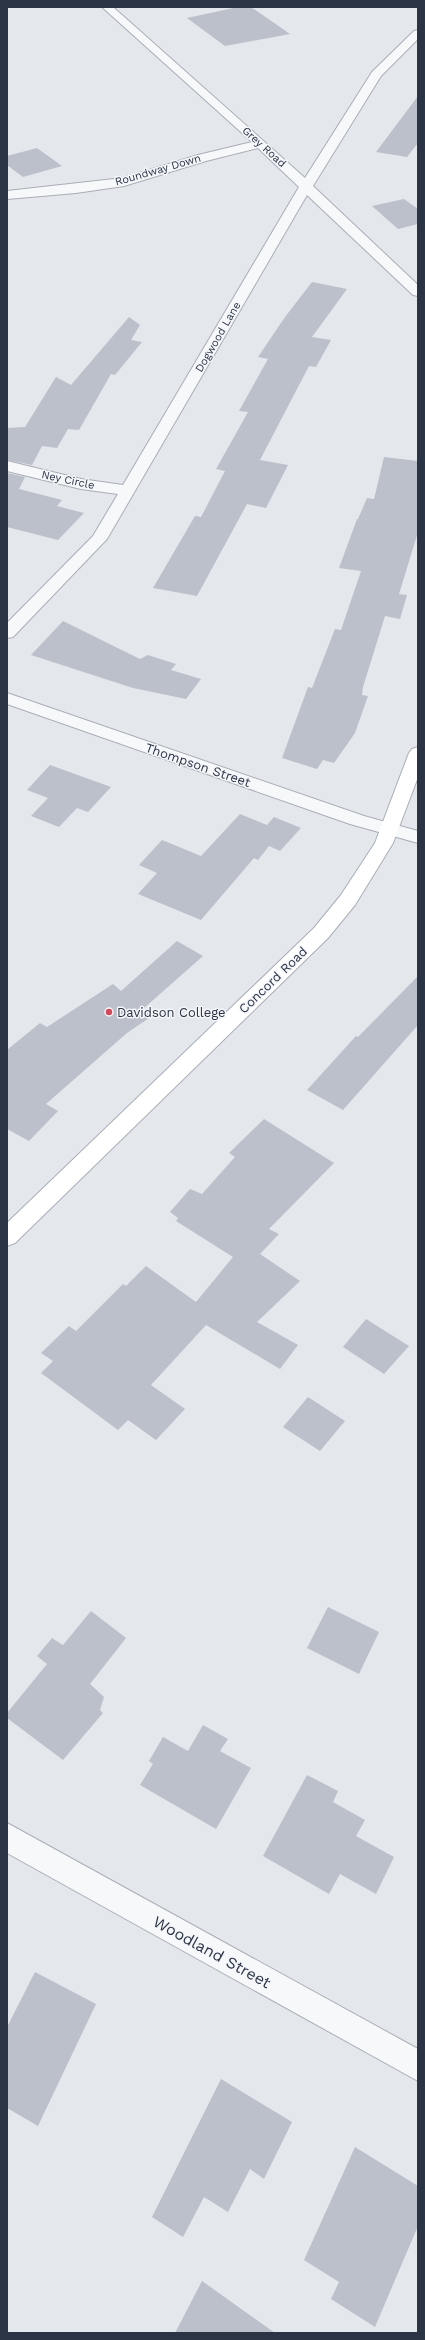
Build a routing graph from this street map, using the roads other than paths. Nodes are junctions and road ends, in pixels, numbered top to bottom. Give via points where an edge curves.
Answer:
1 (107, 7) edge
2 (418, 33) edge
3 (261, 144) junction
4 (306, 186) junction
5 (7, 195) edge
6 (418, 292) edge
7 (7, 466) edge
8 (129, 491) junction
9 (7, 633) edge
10 (7, 698) edge
11 (418, 753) edge
12 (390, 829) junction
13 (418, 836) edge
14 (7, 1237) edge
15 (7, 1837) edge
16 (418, 2066) edge

1 - 3 street, Grey Road
2 - 4 street, Dogwood Lane via 376,74
3 - 4 street, Grey Road
3 - 5 street, Roundway Down via 202,158 124,182
4 - 6 street, Grey Road
4 - 8 street, Dogwood Lane
7 - 8 street, Ney Circle via 81,484
8 - 9 street, Dogwood Lane via 99,539
10 - 12 street, Thompson Street
11 - 12 main road, Concord Road
12 - 13 street, Thompson Street
12 - 14 main road, Concord Road via 369,868 322,933
15 - 16 street, Woodland Street

